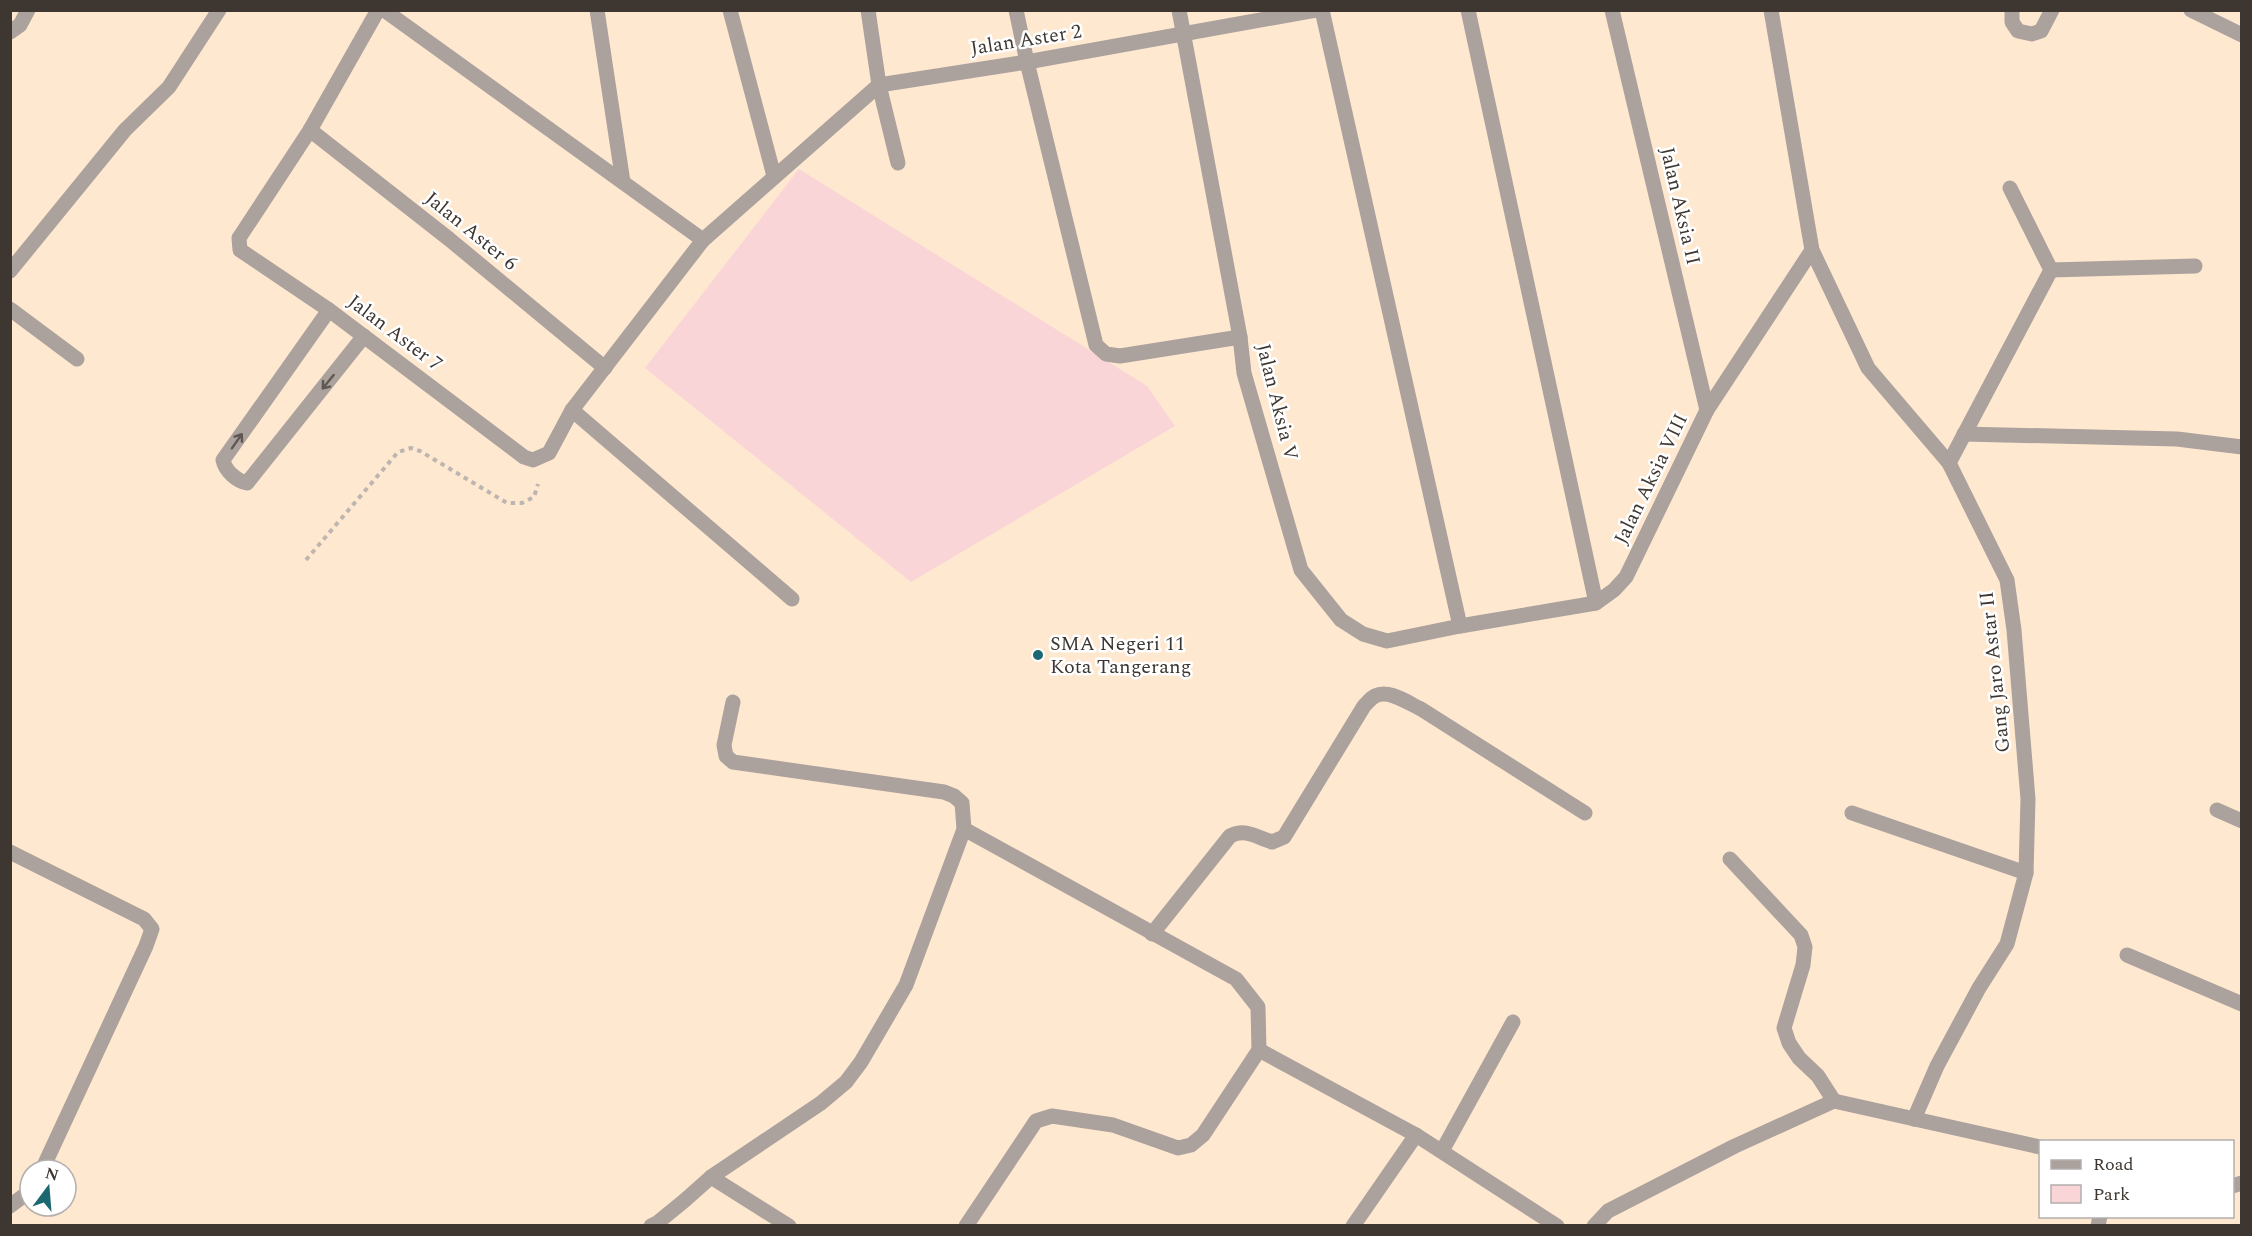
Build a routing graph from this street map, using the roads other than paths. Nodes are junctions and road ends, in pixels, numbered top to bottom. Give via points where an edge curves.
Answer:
1 (28, 10) edge
2 (219, 10) edge
3 (378, 10) edge
4 (384, 10) edge
5 (597, 10) edge
6 (730, 10) edge
7 (868, 10) edge
8 (1016, 10) edge
9 (1179, 10) edge
10 (1316, 10) edge
11 (1322, 10) edge
12 (1468, 10) edge
13 (1612, 10) edge
14 (1771, 10) edge
15 (2012, 10) edge
16 (2052, 10) edge
17 (2191, 10) edge
18 (10, 32) edge
19 (1184, 34) junction
20 (2241, 35) edge
21 (1027, 62) junction
22 (879, 85) junction
23 (310, 130) junction
24 (898, 163) dead end
25 (774, 176) junction
26 (623, 182) junction
27 (2010, 188) dead end
28 (703, 240) junction
29 (1812, 250) junction
30 (2195, 266) dead end
31 (2050, 270) junction
32 (10, 271) edge
33 (10, 309) edge
34 (329, 310) junction
35 (364, 336) junction
36 (1240, 337) junction
37 (77, 359) dead end
38 (604, 368) junction
39 (572, 410) junction
40 (1707, 410) junction
41 (1964, 434) junction
42 (2241, 447) edge
43 (1949, 463) junction
44 (792, 599) dead end
45 (1596, 603) junction
46 (1460, 626) junction
47 (733, 702) dead end
48 (2217, 810) dead end
49 (1585, 813) dead end
50 (1852, 813) dead end
51 (2241, 821) edge
52 (964, 829) junction
53 (10, 852) edge
54 (1730, 859) dead end
55 (2026, 873) junction
56 (1152, 934) junction
57 (2127, 955) dead end
58 (2241, 1004) edge
59 (1513, 1022) dead end
60 (1259, 1050) junction
61 (1834, 1101) junction
62 (1914, 1119) junction
63 (1416, 1135) junction
64 (2039, 1147) edge
65 (1442, 1151) junction
66 (48, 1158) edge
67 (711, 1177) junction
68 (656, 1225) edge
69 (789, 1226) edge
70 (966, 1226) edge
71 (1353, 1226) edge
72 (1557, 1226) edge
73 (1594, 1226) edge

1 - 18 street via 20,25
2 - 32 street via 169,87 125,130
3 - 23 street
4 - 26 street
5 - 26 street
6 - 25 street
7 - 22 street
8 - 21 street
9 - 19 street, Jalan Aksia V
10 - 19 street, Jalan Aster 2
11 - 46 street
12 - 45 street
13 - 40 street, Jalan Aksia II
14 - 29 street, Gang Jaro Astar II
15 - 16 street via 2012,22 2018,31 2032,34 2042,31
17 - 20 street
19 - 21 street, Jalan Aster 2
19 - 36 street, Jalan Aksia V
21 - 22 street, Jalan Aster 2
21 - 36 street via 1096,345 1106,354 1120,356
22 - 24 street
22 - 25 street
23 - 34 street, Jalan Aster 7 via 239,238 240,250
23 - 38 street, Jalan Aster 6
25 - 28 street
26 - 28 street
27 - 31 street
28 - 38 street
29 - 40 street, Jalan Aksia VIII
29 - 43 street, Gang Jaro Astar II via 1868,368
30 - 31 street
31 - 41 street
33 - 37 street
34 - 35 street, Jalan Aster 7
35 -> 34 street via 247,483 240,480 226,469 223,460
35 - 39 street, Jalan Aster 7 via 524,457 533,460 549,453
36 - 46 street, Jalan Aksia V via 1244,373 1301,570 1341,620 1363,634 1387,641
38 - 39 street
39 - 44 street
40 - 45 street, Jalan Aksia VIII via 1626,577
41 - 42 street via 2177,438
41 - 43 street
43 - 55 street, Gang Jaro Astar II via 2007,580 2028,799
45 - 46 street, Jalan Aksia VIII
47 - 52 street via 724,745 726,756 733,762 944,792 962,803
48 - 51 street
49 - 56 street via 1421,709 1397,697 1376,696 1364,706 1284,837 1272,842 1246,832 1230,836
50 - 55 street
52 - 56 street
52 - 67 street via 906,986 861,1062 846,1082 821,1103
53 - 66 street via 144,919 152,929
54 - 61 street via 1801,935 1805,947 1803,964 1784,1028 1794,1051 1818,1076
55 - 62 street, Gang Jaro Astar II via 2007,944 1937,1066
56 - 60 street via 1241,984 1258,1007
57 - 58 street
59 - 65 street
60 - 63 street
60 - 70 street via 1203,1135 1191,1145 1178,1148 1113,1125 1052,1116 1035,1121
61 - 62 street
61 - 73 street via 1608,1211
62 - 64 street
63 - 65 street
63 - 71 street
65 - 72 street
67 - 68 street
67 - 69 street

